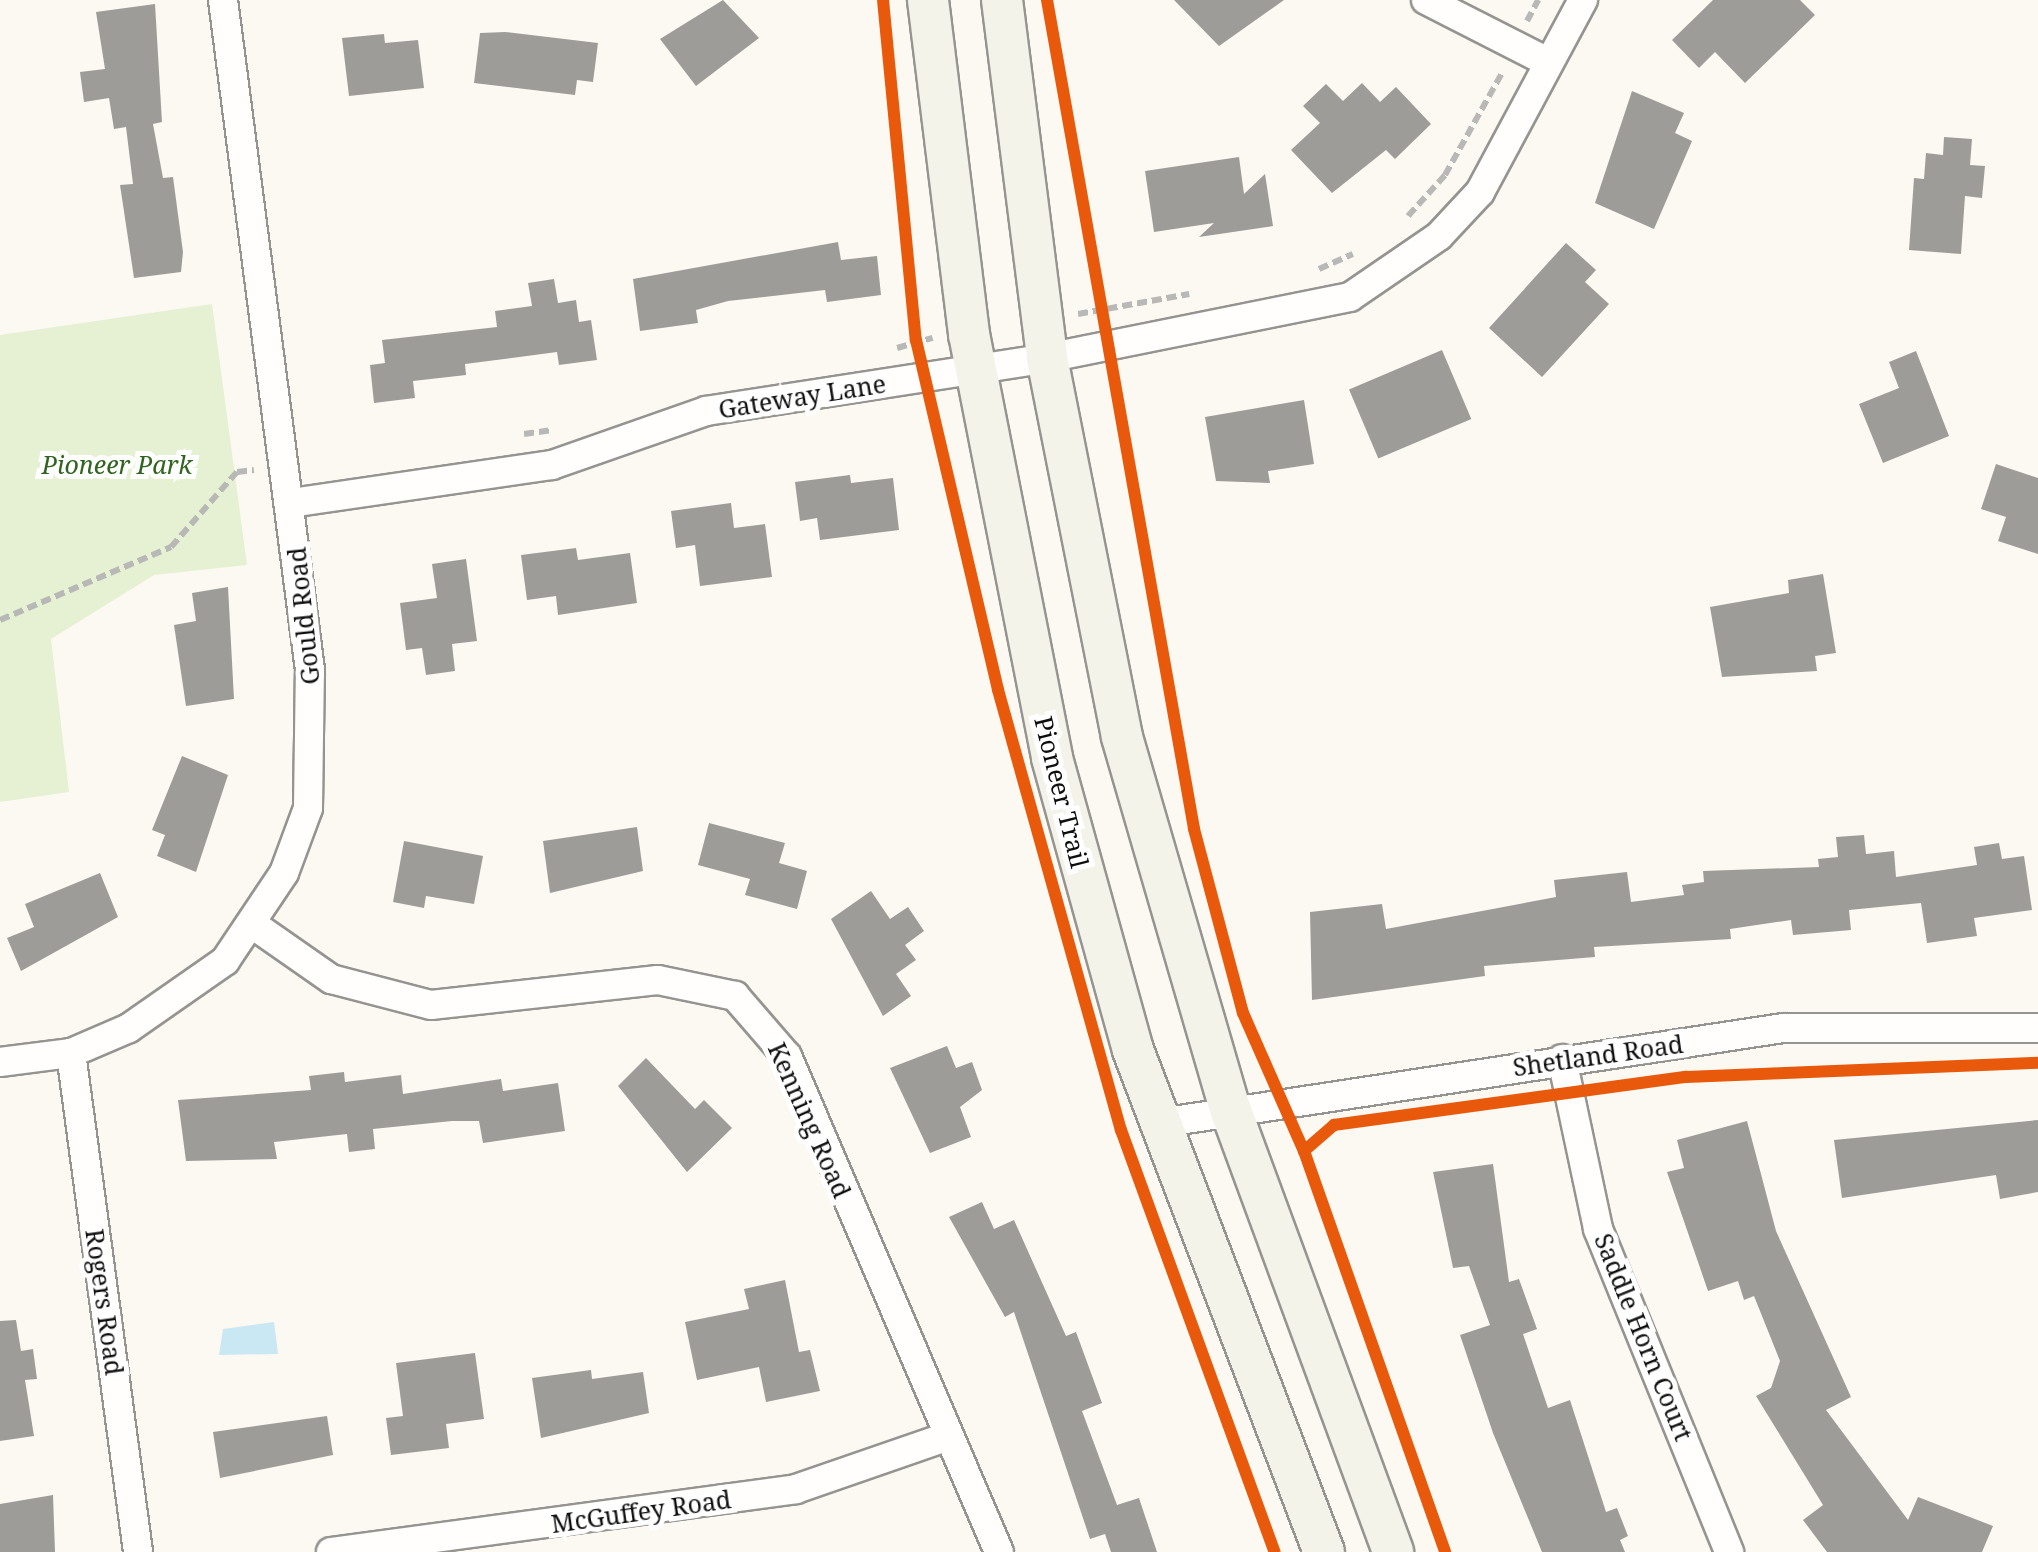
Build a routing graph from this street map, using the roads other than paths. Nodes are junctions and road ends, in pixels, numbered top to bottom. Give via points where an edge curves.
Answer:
1 (223, 0) edge
2 (928, 0) edge
3 (1002, 0) edge
4 (1426, 0) edge
5 (1583, 0) edge
6 (1544, 60) junction
7 (1044, 340) junction
8 (972, 352) junction
9 (291, 504) junction
10 (255, 926) junction
11 (2038, 1028) edge
12 (71, 1052) junction
13 (1562, 1059) junction
14 (0, 1062) edge
15 (1231, 1111) junction
16 (1160, 1123) junction
17 (943, 1438) junction
18 (138, 1552) edge
19 (331, 1552) edge
20 (999, 1552) edge
21 (1324, 1552) edge
22 (1392, 1552) edge
23 (1729, 1552) edge

1 - 9 street, Gould Road
2 - 8 main road, Pioneer Trail
3 - 7 main road
4 - 6 street
5 - 6 street, Gateway Lane
6 - 7 street, Gateway Lane via 1480,192 1394,272 1309,309 1103,347
7 - 8 street, Gateway Lane
7 - 15 main road via 1122,737
8 - 9 street, Gateway Lane via 929,377 706,411 552,465
8 - 16 main road, Pioneer Trail via 1052,758
9 - 10 street, Gould Road via 316,744 308,808
10 - 12 street, Gould Road via 186,993
10 - 17 street, Kenning Road via 331,980 431,1005 658,980 735,996 786,1056
11 - 13 street, Shetland Road via 1831,1025
12 - 14 street, Gould Road
12 - 18 street, Rogers Road
13 - 15 street, Shetland Road
13 - 23 street, Saddle Horn Court via 1598,1228
15 - 16 street, Shetland Road
15 - 22 main road
16 - 21 main road, Pioneer Trail
17 - 19 street, McGuffey Road via 796,1488
17 - 20 street, Kenning Road

